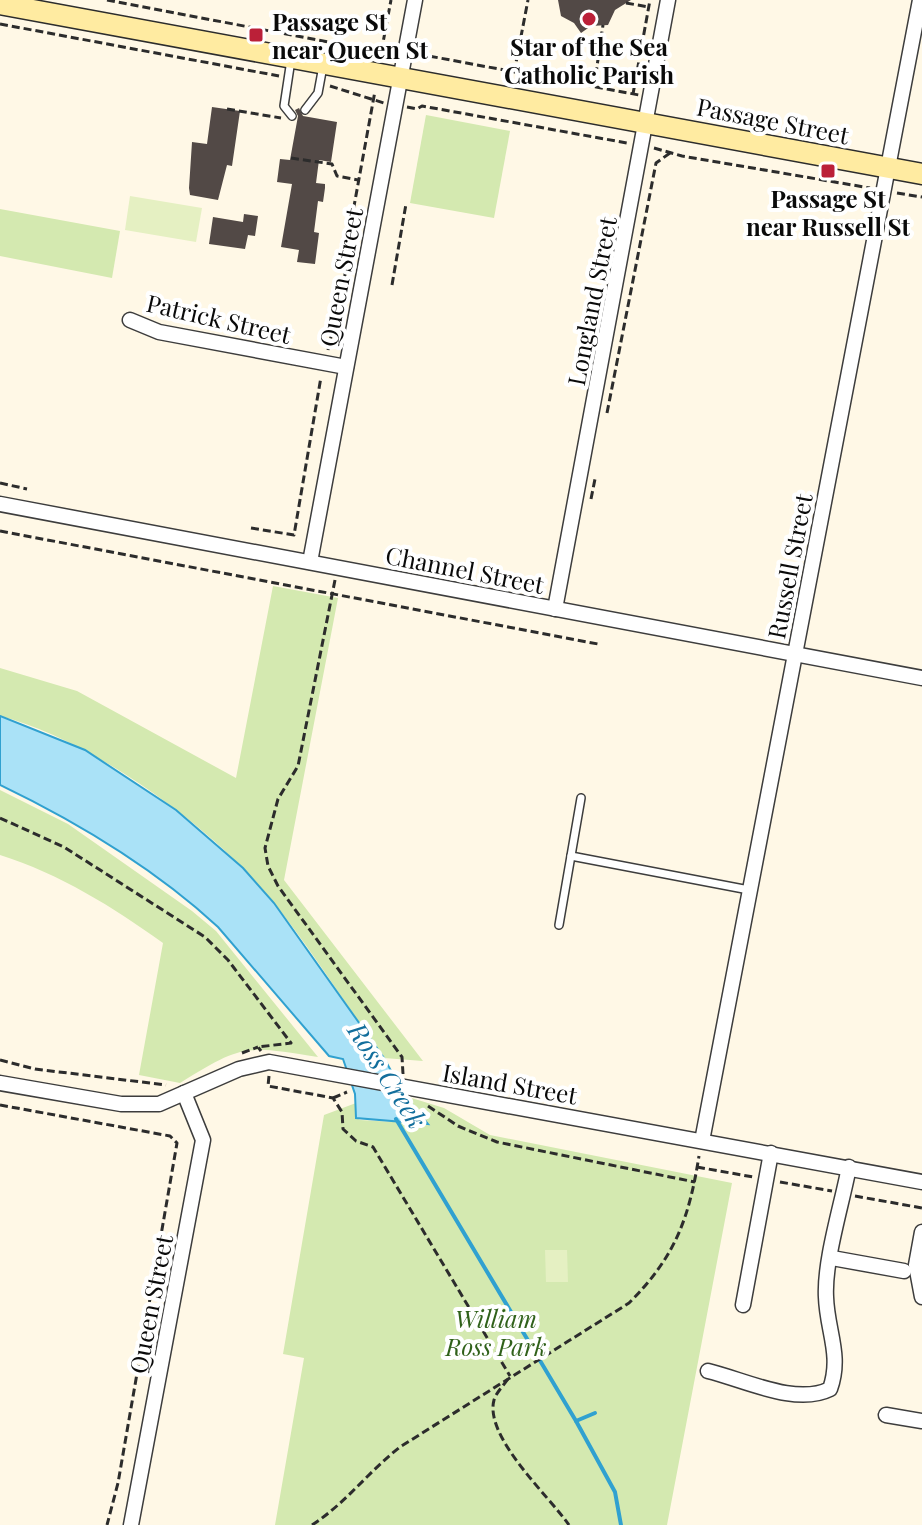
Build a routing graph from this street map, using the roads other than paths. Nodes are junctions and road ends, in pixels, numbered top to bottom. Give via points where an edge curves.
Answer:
1 (415, 0) edge
2 (668, 0) edge
3 (920, 0) edge
4 (0, 4) edge
5 (323, 63) junction
6 (290, 68) junction
7 (401, 78) junction
8 (305, 110) dead end
9 (291, 116) road end
10 (646, 123) junction
11 (888, 168) junction
12 (922, 174) edge
13 (130, 320) dead end
14 (346, 367) junction
15 (0, 504) edge
16 (310, 562) junction
17 (555, 609) junction
18 (795, 654) junction
19 (922, 678) edge
20 (581, 798) dead end
21 (571, 856) junction
22 (749, 890) junction
23 (559, 925) dead end
24 (0, 1083) edge
25 (184, 1093) junction
26 (702, 1141) junction
27 (771, 1153) junction
28 (849, 1167) junction
29 (922, 1182) edge
30 (922, 1232) edge
31 (832, 1258) junction
32 (904, 1271) dead end
33 (922, 1297) edge
34 (743, 1305) dead end
35 (708, 1371) dead end
36 (886, 1415) dead end
37 (922, 1421) edge
38 (131, 1525) edge

1 - 7 street, Queen Street
2 - 10 street, Longland Street
3 - 11 street, Russell Street
4 - 6 street, Passage Street
5 - 6 street, Passage Street
5 - 7 street, Passage Street
5 - 8 lane via 315,99
6 - 9 lane via 284,106
7 - 10 street, Passage Street
7 - 14 street, Queen Street
10 - 11 street, Passage Street
10 - 17 street, Longland Street
11 - 12 street, Passage Street
11 - 18 street, Russell Street
13 - 14 street, Patrick Street via 159,332
14 - 16 street, Queen Street
15 - 16 street, Channel Street
16 - 17 street, Channel Street
17 - 18 street, Channel Street
18 - 19 street, Channel Street
18 - 22 street, Russell Street
20 - 21 lane
21 - 22 lane
21 - 23 lane
22 - 26 street, Russell Street
24 - 25 street, Island Street via 121,1104 159,1104
25 - 26 street, Island Street via 269,1062
25 - 38 street, Queen Street via 203,1140
26 - 27 street, Island Street
27 - 28 street, Island Street
27 - 34 street
28 - 29 street, Island Street
28 - 31 street
30 - 33 street via 916,1265
31 - 32 street
31 - 35 street via 826,1298 837,1370 830,1389 803,1397 788,1395
36 - 37 street

